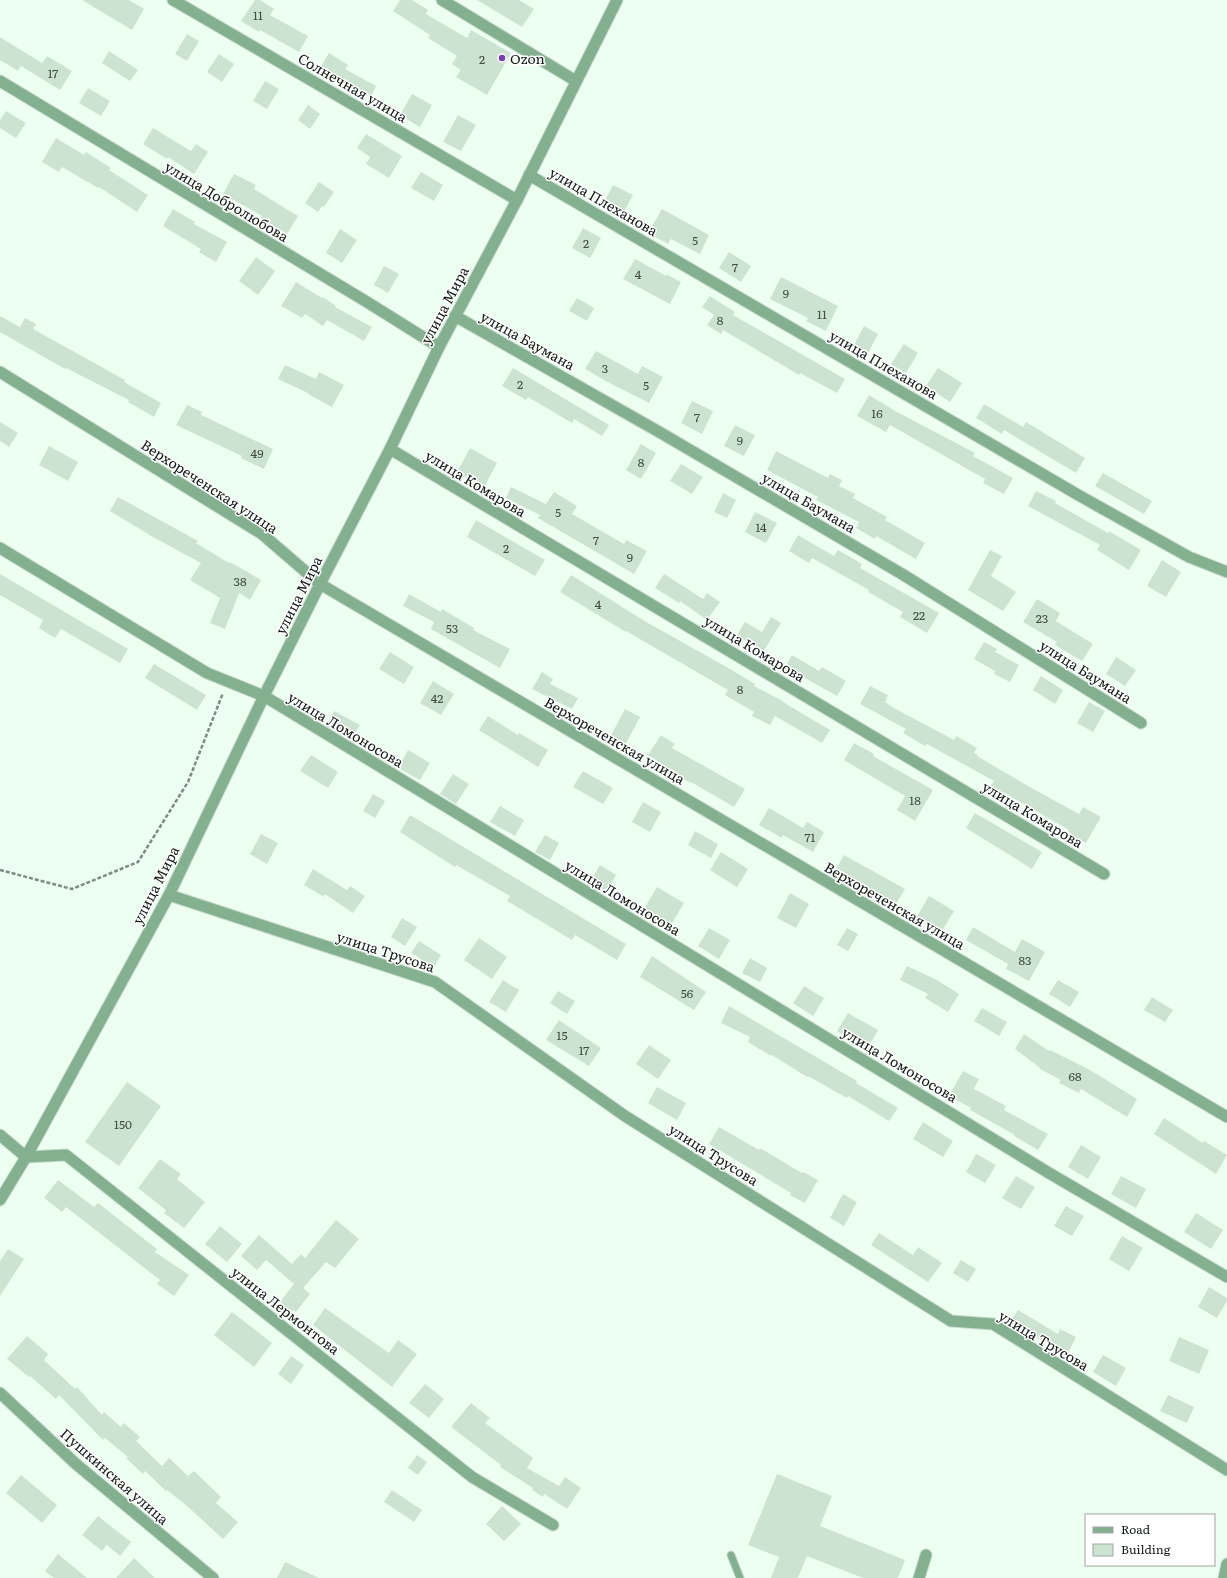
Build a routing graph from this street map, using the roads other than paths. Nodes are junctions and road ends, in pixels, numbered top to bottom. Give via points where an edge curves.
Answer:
1 (173, 0) edge
2 (442, 0) edge
3 (617, 0) edge
4 (0, 81) edge
5 (576, 81) junction
6 (529, 174) junction
7 (517, 200) junction
8 (455, 316) junction
9 (439, 347) junction
10 (0, 372) edge
11 (390, 449) junction
12 (0, 548) edge
13 (1227, 572) edge
14 (320, 584) junction
15 (264, 696) junction
16 (1141, 723) dead end
17 (1104, 874) dead end
18 (168, 895) junction
19 (1227, 1118) edge
20 (0, 1135) edge
21 (26, 1157) junction
22 (0, 1200) edge
23 (1227, 1277) edge
24 (0, 1393) edge
25 (1227, 1470) edge
26 (553, 1525) dead end
27 (731, 1555) dead end
28 (926, 1555) dead end
29 (1227, 1564) edge
30 (213, 1578) edge
31 (740, 1578) edge
32 (919, 1578) edge
33 (1224, 1578) edge

1 - 7 street, Солнечная улица
2 - 5 street
3 - 5 street, улица Мира
4 - 9 street, улица Добролюбова
5 - 6 street, улица Мира
6 - 7 street, улица Мира
6 - 13 street, улица Плеханова via 1080,496 1189,557
7 - 8 street, улица Мира
8 - 9 street, улица Мира
8 - 16 street, улица Баумана via 902,574
9 - 11 street, улица Мира
10 - 14 street, Верхореченская улица via 262,534
11 - 14 street, улица Мира
11 - 17 street, улица Комарова
12 - 15 street, улица Ломоносова via 207,673
14 - 15 street, улица Мира
14 - 19 street, Верхореченская улица
15 - 18 street, улица Мира
15 - 23 street, улица Ломоносова via 1043,1169
18 - 21 street, улица Мира
18 - 25 street, улица Трусова via 435,982 625,1116 951,1321 993,1324
20 - 21 street
21 - 22 street, улица Мира
21 - 26 street, улица Лермонтова via 66,1155 472,1477
24 - 30 street, Пушкинская улица via 76,1464
27 - 31 lane
28 - 32 street
29 - 33 street

